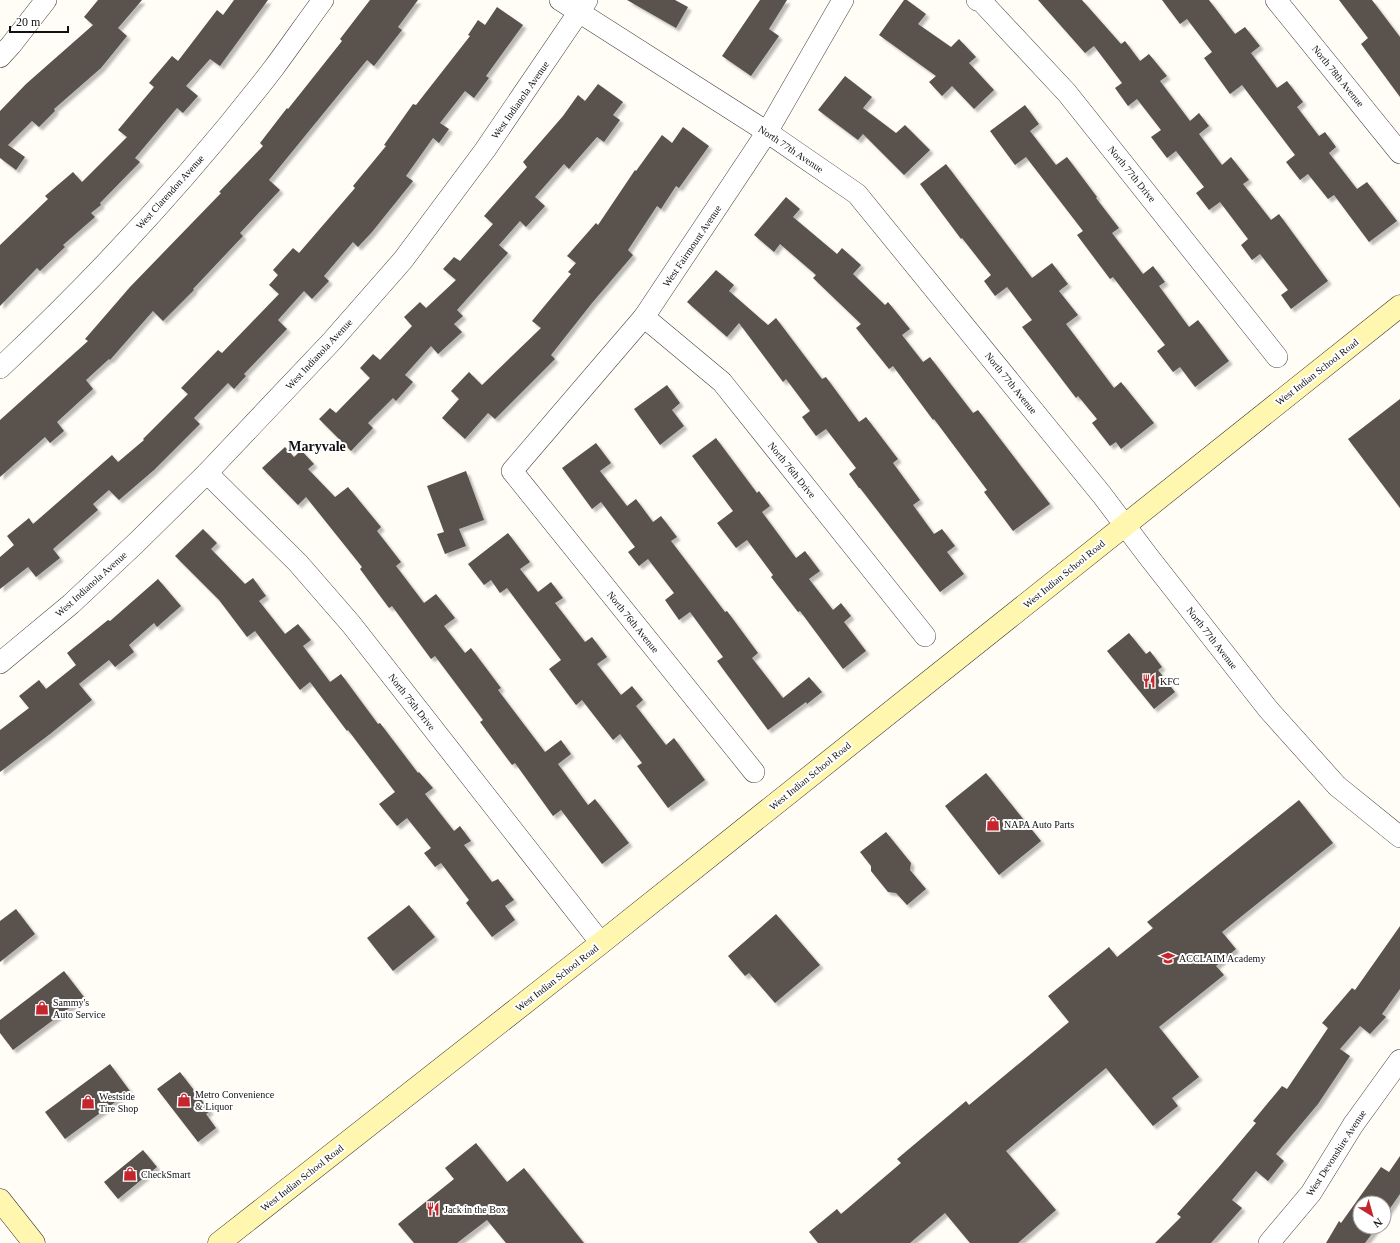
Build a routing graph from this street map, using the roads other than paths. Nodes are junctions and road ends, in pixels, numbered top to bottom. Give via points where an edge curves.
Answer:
1 (46, 0) edge
2 (323, 0) edge
3 (560, 0) edge
4 (843, 0) edge
5 (977, 0) edge
6 (1276, 0) edge
7 (584, 6) edge
8 (0, 57) edge
9 (767, 132) junction
10 (1400, 153) edge
11 (1400, 306) edge
12 (644, 317) junction
13 (1277, 357) dead end
14 (0, 368) edge
15 (512, 471) joint
16 (207, 473) junction
17 (1124, 526) junction
18 (925, 636) dead end
19 (0, 663) edge
20 (754, 772) dead end
21 (1400, 837) edge
22 (601, 943) junction
23 (1400, 1060) edge
24 (0, 1200) edge
25 (34, 1243) edge
26 (219, 1243) edge
27 (1270, 1243) edge

1 - 8 street
2 - 14 street, West Clarendon Avenue via 274,68 211,145 120,248
3 - 7 street, North 77th Avenue
4 - 9 street, West Fairmount Avenue
5 - 13 street, North 77th Drive via 1067,93
6 - 10 street, North 78th Avenue
7 - 9 street, North 77th Avenue
7 - 16 street, West Indianola Avenue via 485,150 402,260 332,341
9 - 12 street, West Fairmount Avenue
9 - 17 street, North 77th Avenue via 857,194 1102,495
11 - 17 main road, West Indian School Road
12 - 15 street, West Fairmount Avenue
12 - 18 street, North 76th Drive via 722,382
15 - 20 street, North 76th Avenue
16 - 19 street, West Indianola Avenue via 71,604
16 - 22 street, North 75th Drive via 298,563 346,618
17 - 21 street, North 77th Avenue via 1268,709 1337,786
17 - 22 main road, West Indian School Road
22 - 26 main road, West Indian School Road
23 - 27 street, West Devonshire Avenue via 1353,1125 1311,1192
24 - 25 main road

